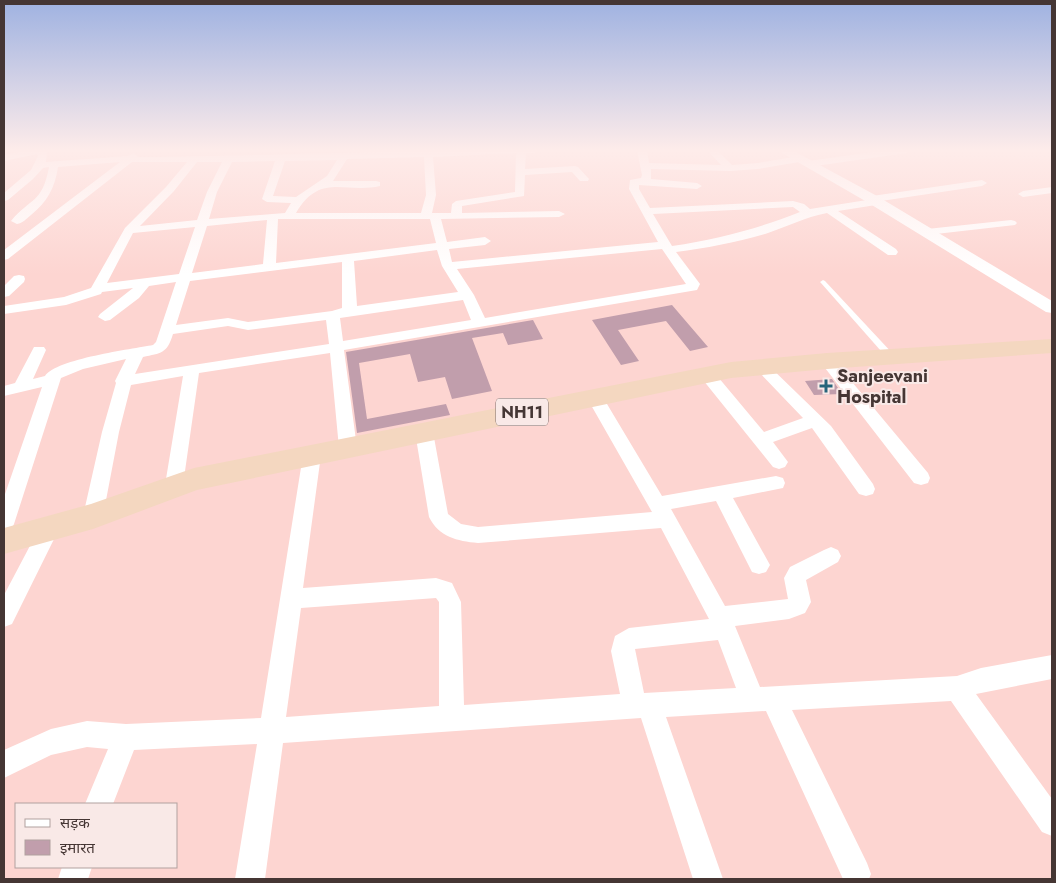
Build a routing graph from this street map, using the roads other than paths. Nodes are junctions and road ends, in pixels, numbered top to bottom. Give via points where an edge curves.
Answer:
1 (49, 191) edge
2 (90, 191) edge
3 (168, 191) edge
4 (213, 191) edge
5 (270, 191) edge
6 (312, 191) edge
7 (431, 191) edge
8 (520, 191) edge
9 (637, 191) edge
10 (857, 191) edge
11 (933, 191) edge
12 (1043, 191) edge
13 (1023, 194) dead end
14 (298, 200) junction
15 (874, 201) junction
16 (829, 210) junction
17 (647, 211) junction
18 (808, 213) junction
19 (559, 214) dead end
20 (289, 215) junction
21 (273, 216) junction
22 (430, 216) junction
23 (456, 216) junction
24 (4, 221) edge
25 (18, 221) junction
26 (50, 222) junction
27 (1011, 223) dead end
28 (201, 224) junction
29 (129, 230) junction
30 (927, 232) junction
31 (485, 241) dead end
32 (443, 246) junction
33 (666, 247) junction
34 (892, 252) dead end
35 (4, 256) edge
36 (348, 257) junction
37 (448, 266) junction
38 (269, 267) junction
39 (183, 278) junction
40 (19, 279) dead end
41 (824, 282) dead end
42 (144, 283) junction
43 (98, 288) junction
44 (4, 293) edge
45 (467, 295) junction
46 (1052, 308) edge
47 (4, 310) edge
48 (341, 313) junction
49 (105, 317) dead end
50 (479, 321) junction
51 (167, 331) junction
52 (1052, 346) edge
53 (336, 347) junction
54 (40, 350) dead end
55 (137, 353) junction
56 (891, 357) junction
57 (828, 361) junction
58 (761, 366) junction
59 (192, 369) junction
60 (707, 375) junction
61 (53, 379) junction
62 (123, 381) junction
63 (21, 387) junction
64 (4, 391) edge
65 (595, 398) junction
66 (816, 420) junction
67 (424, 432) junction
68 (761, 440) junction
69 (348, 448) junction
70 (312, 455) junction
71 (779, 462) dead end
72 (921, 478) dead end
73 (776, 483) dead end
74 (174, 485) junction
75 (866, 489) dead end
76 (721, 493) junction
77 (662, 512) junction
78 (93, 516) junction
79 (4, 524) edge
80 (49, 528) junction
81 (4, 541) edge
82 (831, 556) dead end
83 (759, 565) dead end
84 (292, 599) junction
85 (4, 618) edge
86 (722, 623) junction
87 (1052, 667) edge
88 (957, 688) junction
89 (763, 699) junction
90 (642, 706) junction
91 (452, 718) junction
92 (273, 729) junction
93 (126, 736) junction
94 (4, 765) edge
95 (99, 803) edge
96 (1052, 822) edge
97 (856, 874) dead end
98 (250, 879) edge
99 (708, 879) edge

1 - 25 street
2 - 26 street
3 - 29 street
4 - 28 street
5 - 14 street via 267,199
6 - 14 street
7 - 22 street
8 - 23 street via 520,194 457,204
9 - 17 street
10 - 15 street
11 - 15 street
12 - 13 street
14 - 20 street
15 - 16 street
15 - 30 street
16 - 18 street
16 - 34 street
17 - 18 street via 793,204
17 - 33 street
18 - 33 street via 764,230 715,243
19 - 23 street
20 - 21 street
20 - 22 street
21 - 28 street
21 - 38 street
22 - 23 street
22 - 32 street
24 - 25 street
25 - 26 street
26 - 35 street
27 - 30 street
28 - 29 street
28 - 39 street
29 - 43 street
30 - 46 street
31 - 32 street
32 - 36 street
32 - 37 street
33 - 37 street
33 - 50 street via 692,287
36 - 38 street
36 - 48 street via 350,306
37 - 45 street
38 - 39 street
39 - 42 street
39 - 51 street
40 - 44 street
41 - 56 lane
42 - 43 street
42 - 49 street
43 - 47 street via 66,301
45 - 48 street
45 - 50 street
48 - 51 street via 248,326 228,322
48 - 53 street
50 - 53 street
51 - 55 street via 158,349
52 - 56 highway, NH11
53 - 59 street
53 - 69 street
54 - 63 street
55 - 61 street via 89,363 61,372
55 - 62 street
56 - 57 highway, NH11
57 - 58 highway, NH11
57 - 72 street
58 - 60 highway, NH11
58 - 66 street
59 - 62 street
59 - 74 street
60 - 65 highway, NH11
60 - 68 street
61 - 63 street
61 - 79 street
62 - 78 street
63 - 64 street
65 - 67 highway, NH11
65 - 77 street
66 - 68 street
66 - 75 street
67 - 69 highway, NH11
67 - 77 street via 439,518 447,528 460,533 478,535
68 - 71 street
69 - 70 highway, NH11
70 - 74 highway, NH11
70 - 84 street
73 - 76 street
74 - 78 highway, NH11
76 - 77 street
76 - 83 street
77 - 86 street
78 - 80 highway, NH11
80 - 81 highway, NH11
80 - 85 street
82 - 86 street via 795,578 800,602 797,606
84 - 91 street via 444,589 450,602
84 - 92 street
86 - 89 street
86 - 90 street via 629,639 623,644
87 - 88 street via 981,680
88 - 89 street
88 - 96 street
89 - 90 street
89 - 97 street
90 - 91 street
90 - 99 street
91 - 92 street
92 - 93 street
92 - 98 street
93 - 94 street via 87,734 51,742
93 - 95 street

